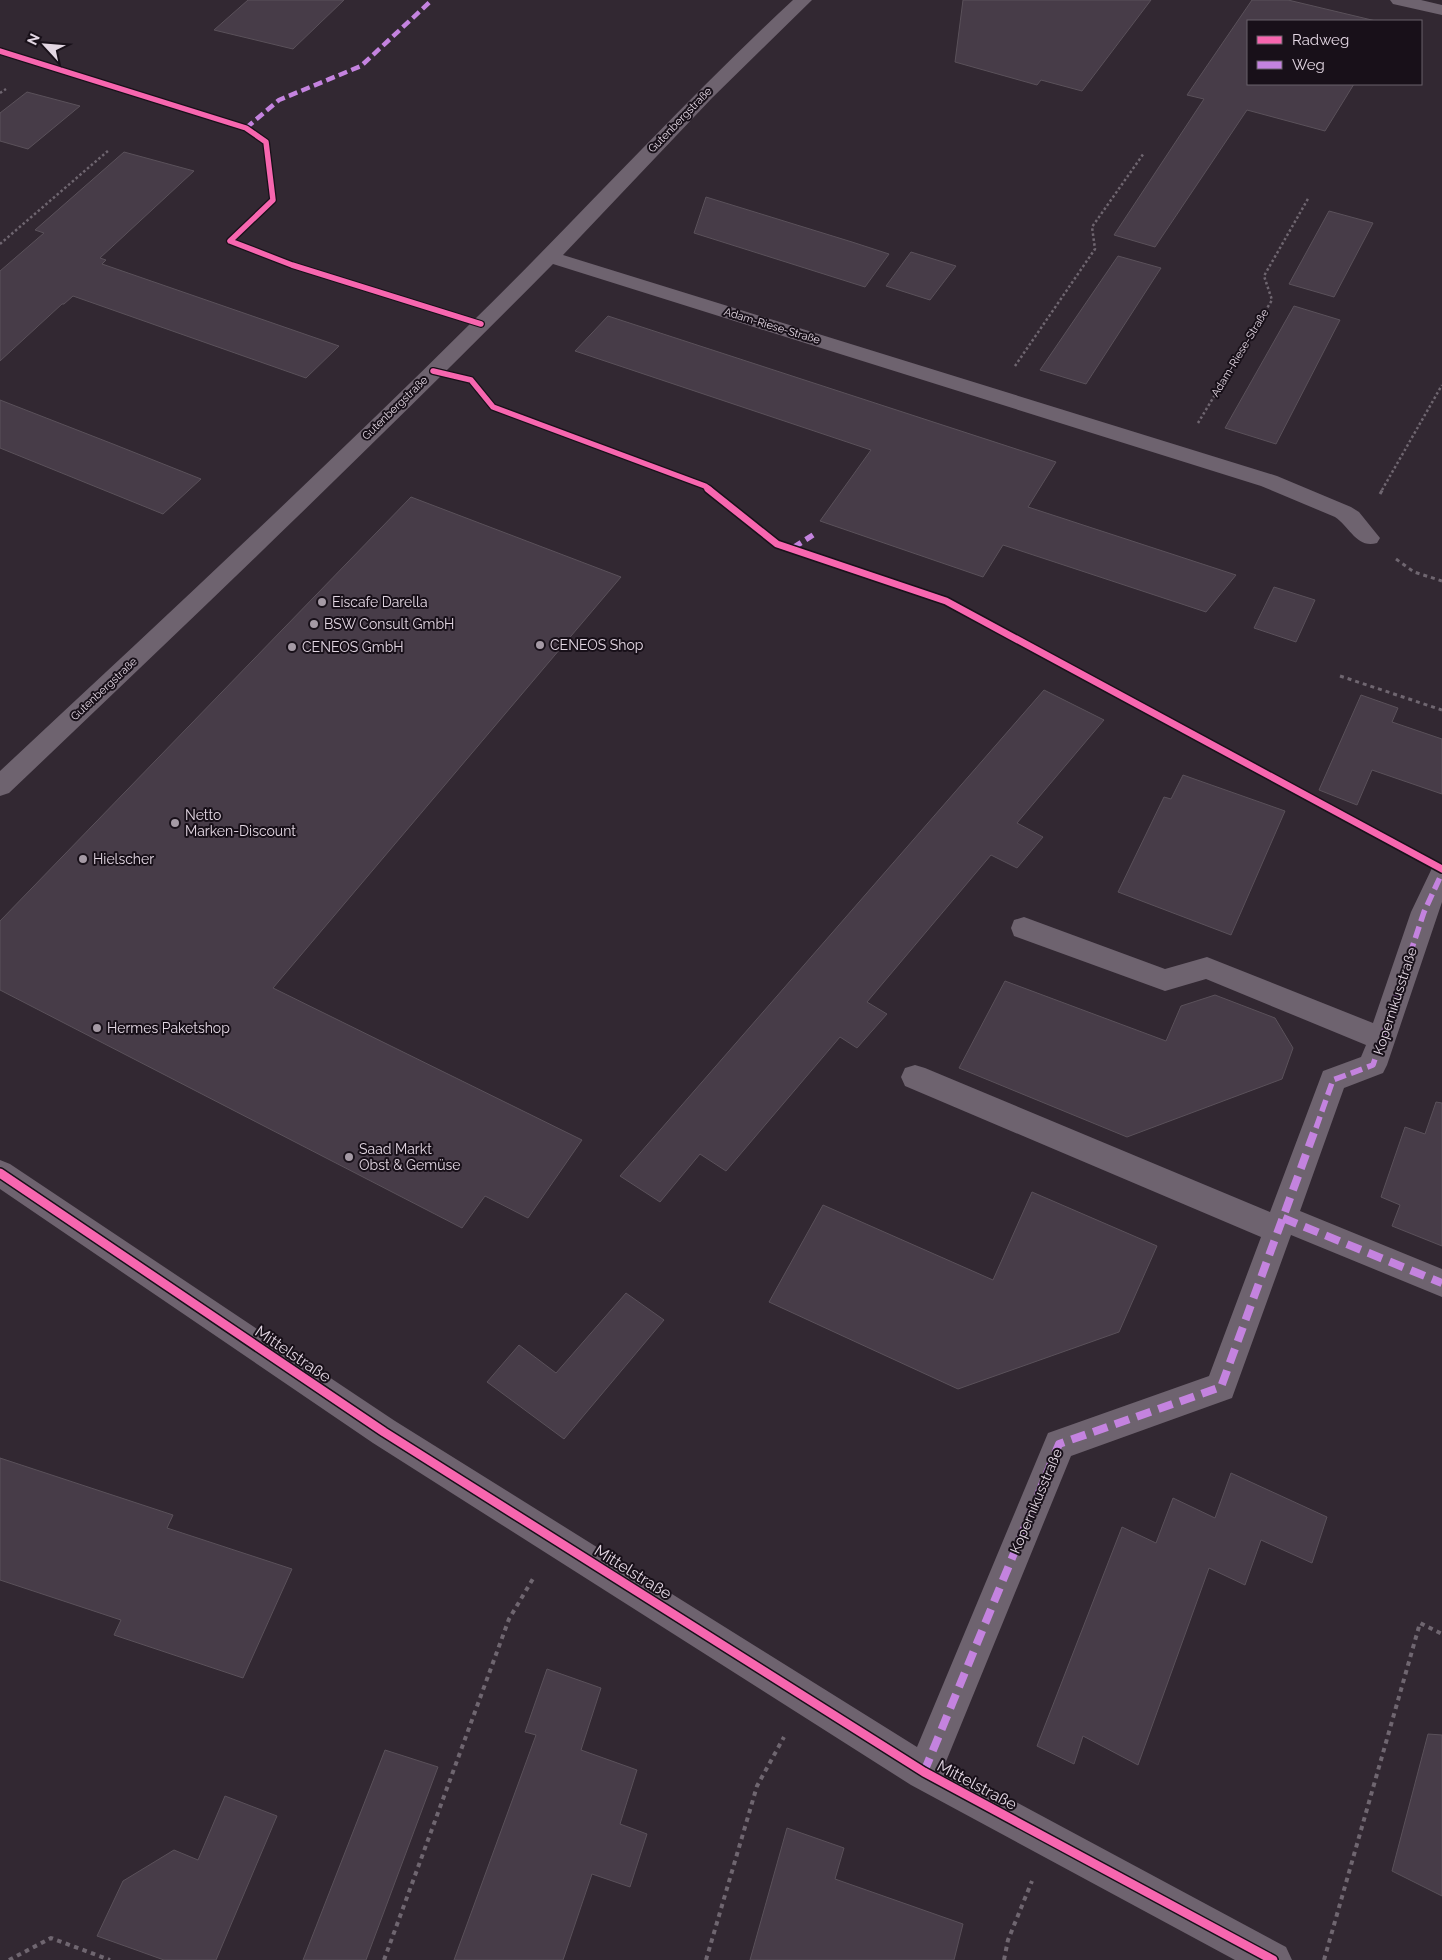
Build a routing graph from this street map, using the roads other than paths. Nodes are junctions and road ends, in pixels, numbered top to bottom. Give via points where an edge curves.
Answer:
1 (803, 0) edge
2 (1398, 0) edge
3 (1442, 10) edge
4 (550, 257) junction
5 (1365, 533) road end
6 (0, 786) edge
7 (1442, 873) edge
8 (1024, 928) dead end
9 (1382, 1039) junction
10 (916, 1077) dead end
11 (0, 1173) edge
12 (1280, 1224) junction
13 (1442, 1283) edge
14 (924, 1772) junction
15 (1273, 1960) edge

1 - 4 street, Gutenbergstraße via 743,54
2 - 3 street
4 - 5 street, Adam-Riese-Straße via 1269,481 1351,517
4 - 6 street, Gutenbergstraße via 195,604
7 - 9 street, Kopernikusstraße via 1424,912
8 - 9 street via 1165,980 1207,968
9 - 12 street, Kopernikusstraße via 1373,1065 1333,1080
10 - 12 street
11 - 14 street, Mittelstraße via 384,1432
12 - 13 street
12 - 14 street, Kopernikusstraße via 1220,1387 1059,1444
14 - 15 street, Mittelstraße

